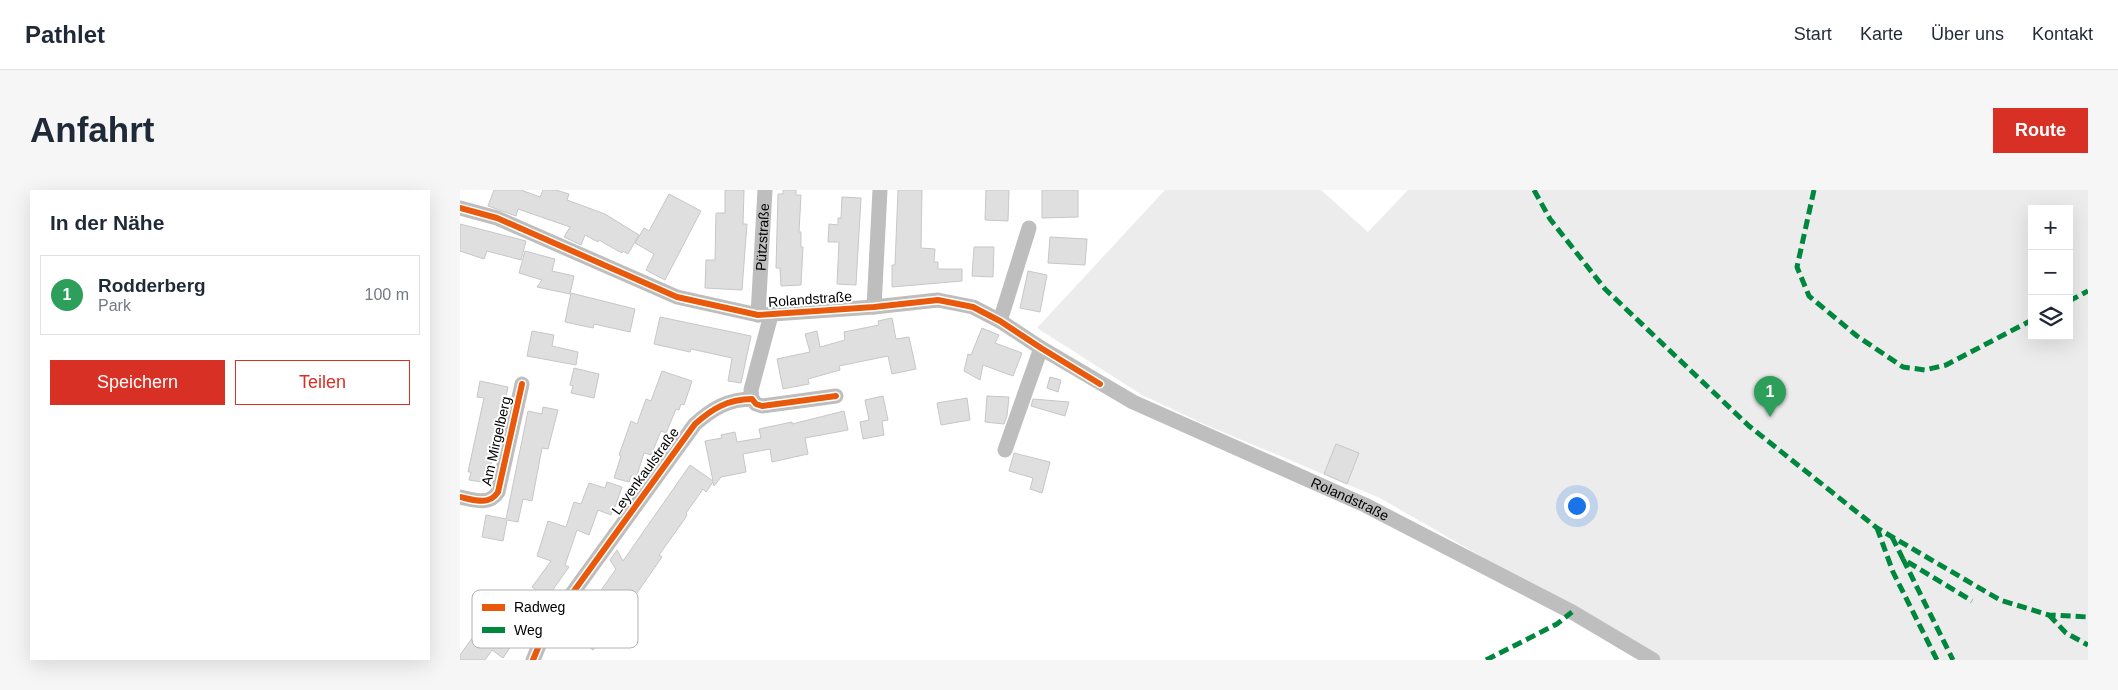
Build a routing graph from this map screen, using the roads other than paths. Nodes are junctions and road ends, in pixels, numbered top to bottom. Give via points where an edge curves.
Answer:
1 (765, 190) edge
2 (880, 190) edge
3 (460, 208) edge
4 (1029, 228) dead end
5 (874, 307) junction
6 (764, 315) junction
7 (1000, 321) junction
8 (1041, 348) junction
9 (522, 384) dead end
10 (836, 396) dead end
11 (752, 399) junction
12 (1005, 450) dead end
13 (460, 497) edge
14 (575, 590) edge
15 (538, 648) edge
16 (533, 660) edge
17 (1653, 660) edge

1 - 6 street, Pützstraße
2 - 5 street
3 - 6 street, Rolandstraße via 497,218 677,297
4 - 7 street
5 - 6 street, Rolandstraße
5 - 7 street, Rolandstraße via 938,300 973,307
6 - 11 street
7 - 8 street, Rolandstraße
8 - 12 street
8 - 17 street, Rolandstraße via 1133,402 1365,505 1572,612
9 - 13 street, Am Mirgelberg via 495,498 482,501
10 - 11 street, Leyenkaulstraße via 762,406
11 - 14 street, Leyenkaulstraße via 726,403 695,424
15 - 16 street, Leyenkaulstraße

